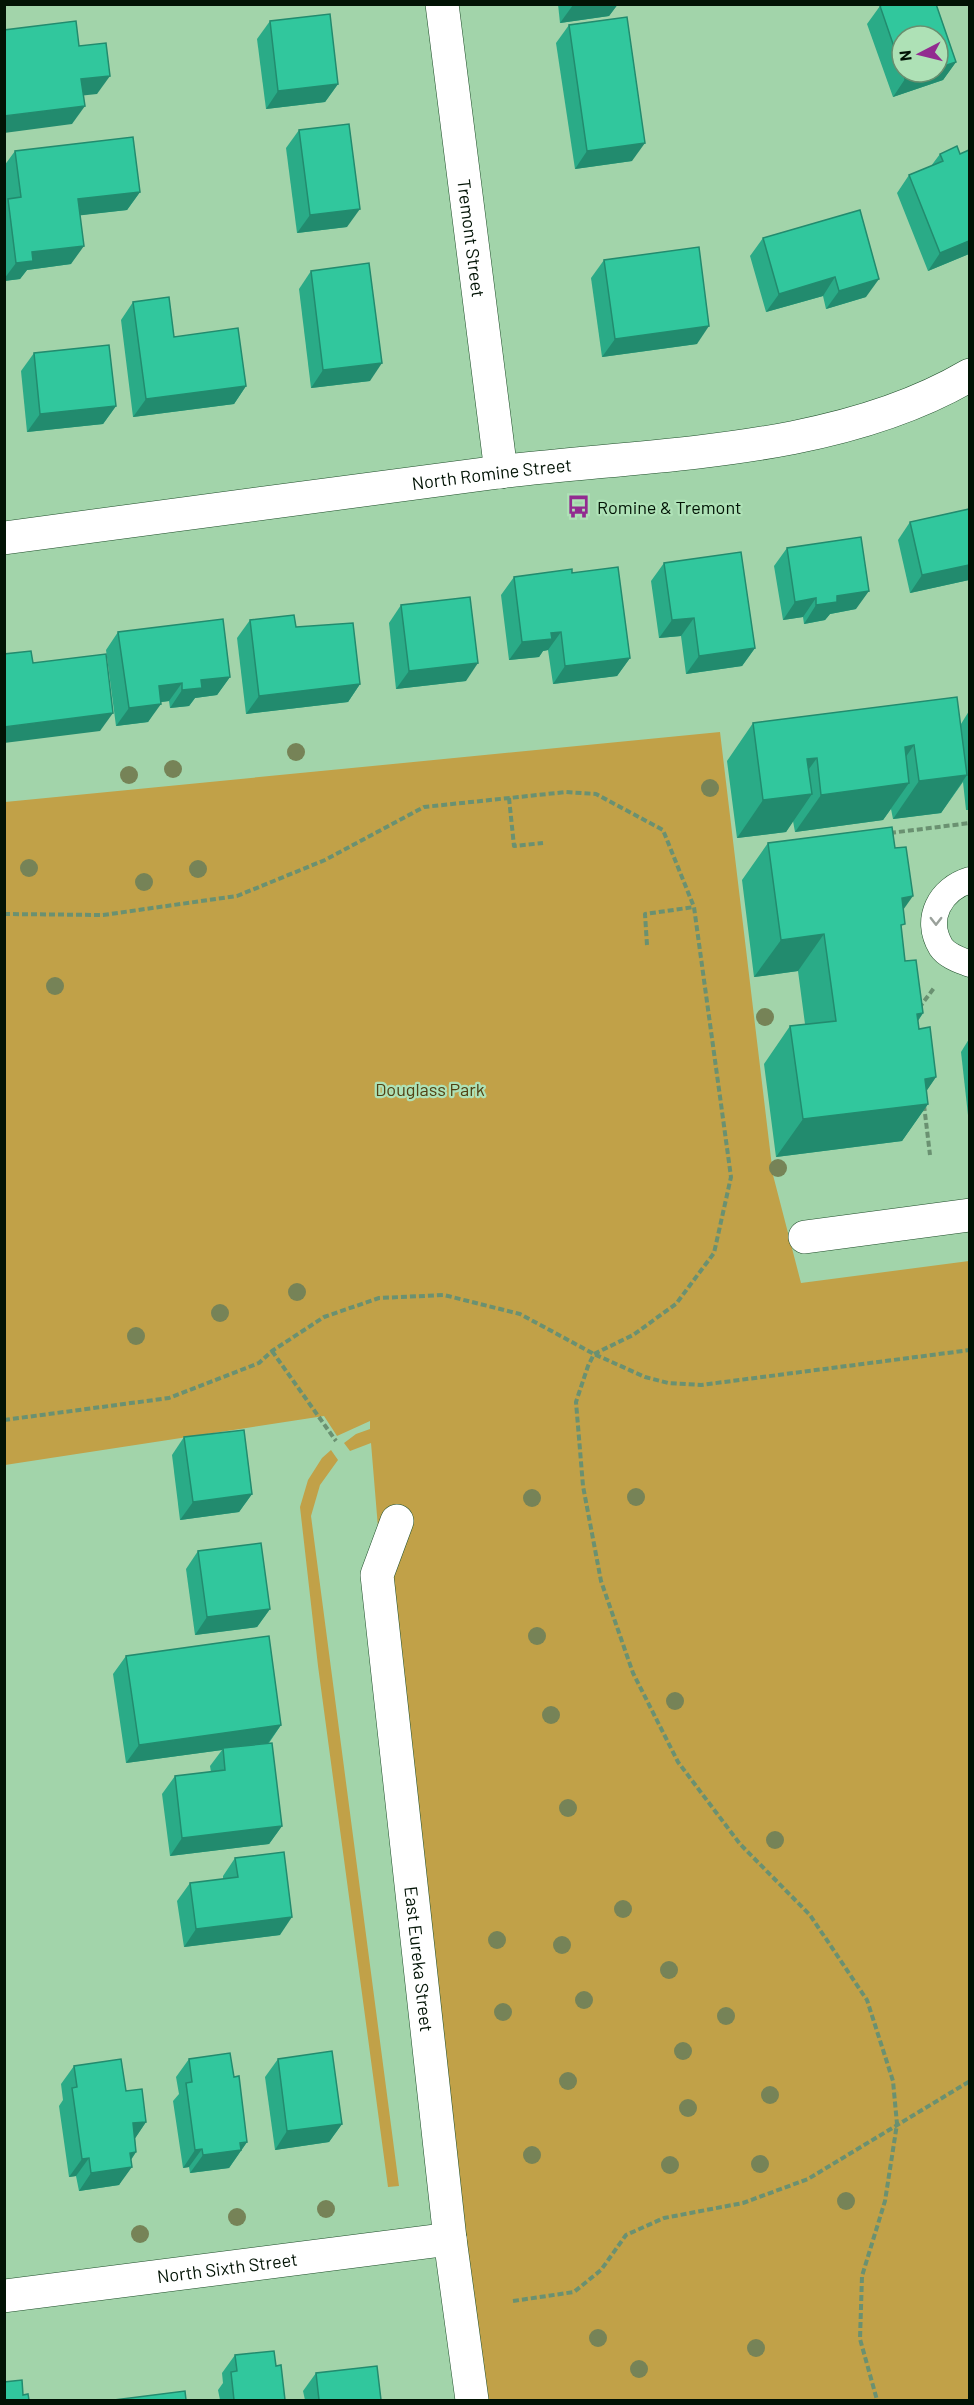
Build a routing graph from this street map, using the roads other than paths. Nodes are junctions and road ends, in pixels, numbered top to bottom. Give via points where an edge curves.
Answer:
1 (442, 4) edge
2 (969, 375) edge
3 (501, 472) junction
4 (4, 538) edge
5 (969, 880) edge
6 (963, 961) edge
7 (969, 1215) edge
8 (805, 1237) dead end
9 (397, 1521) dead end
10 (450, 2239) junction
11 (4, 2296) edge
12 (472, 2400) edge

1 - 3 street, Tremont Street
2 - 3 street, North Romine Street via 888,415 808,436
3 - 4 street, North Romine Street
5 -> 6 lane via 946,891 936,910 942,948
7 - 8 street
9 - 10 street, East Eureka Street via 377,1575
10 - 11 street, North Sixth Street
10 - 12 street, East Eureka Street

